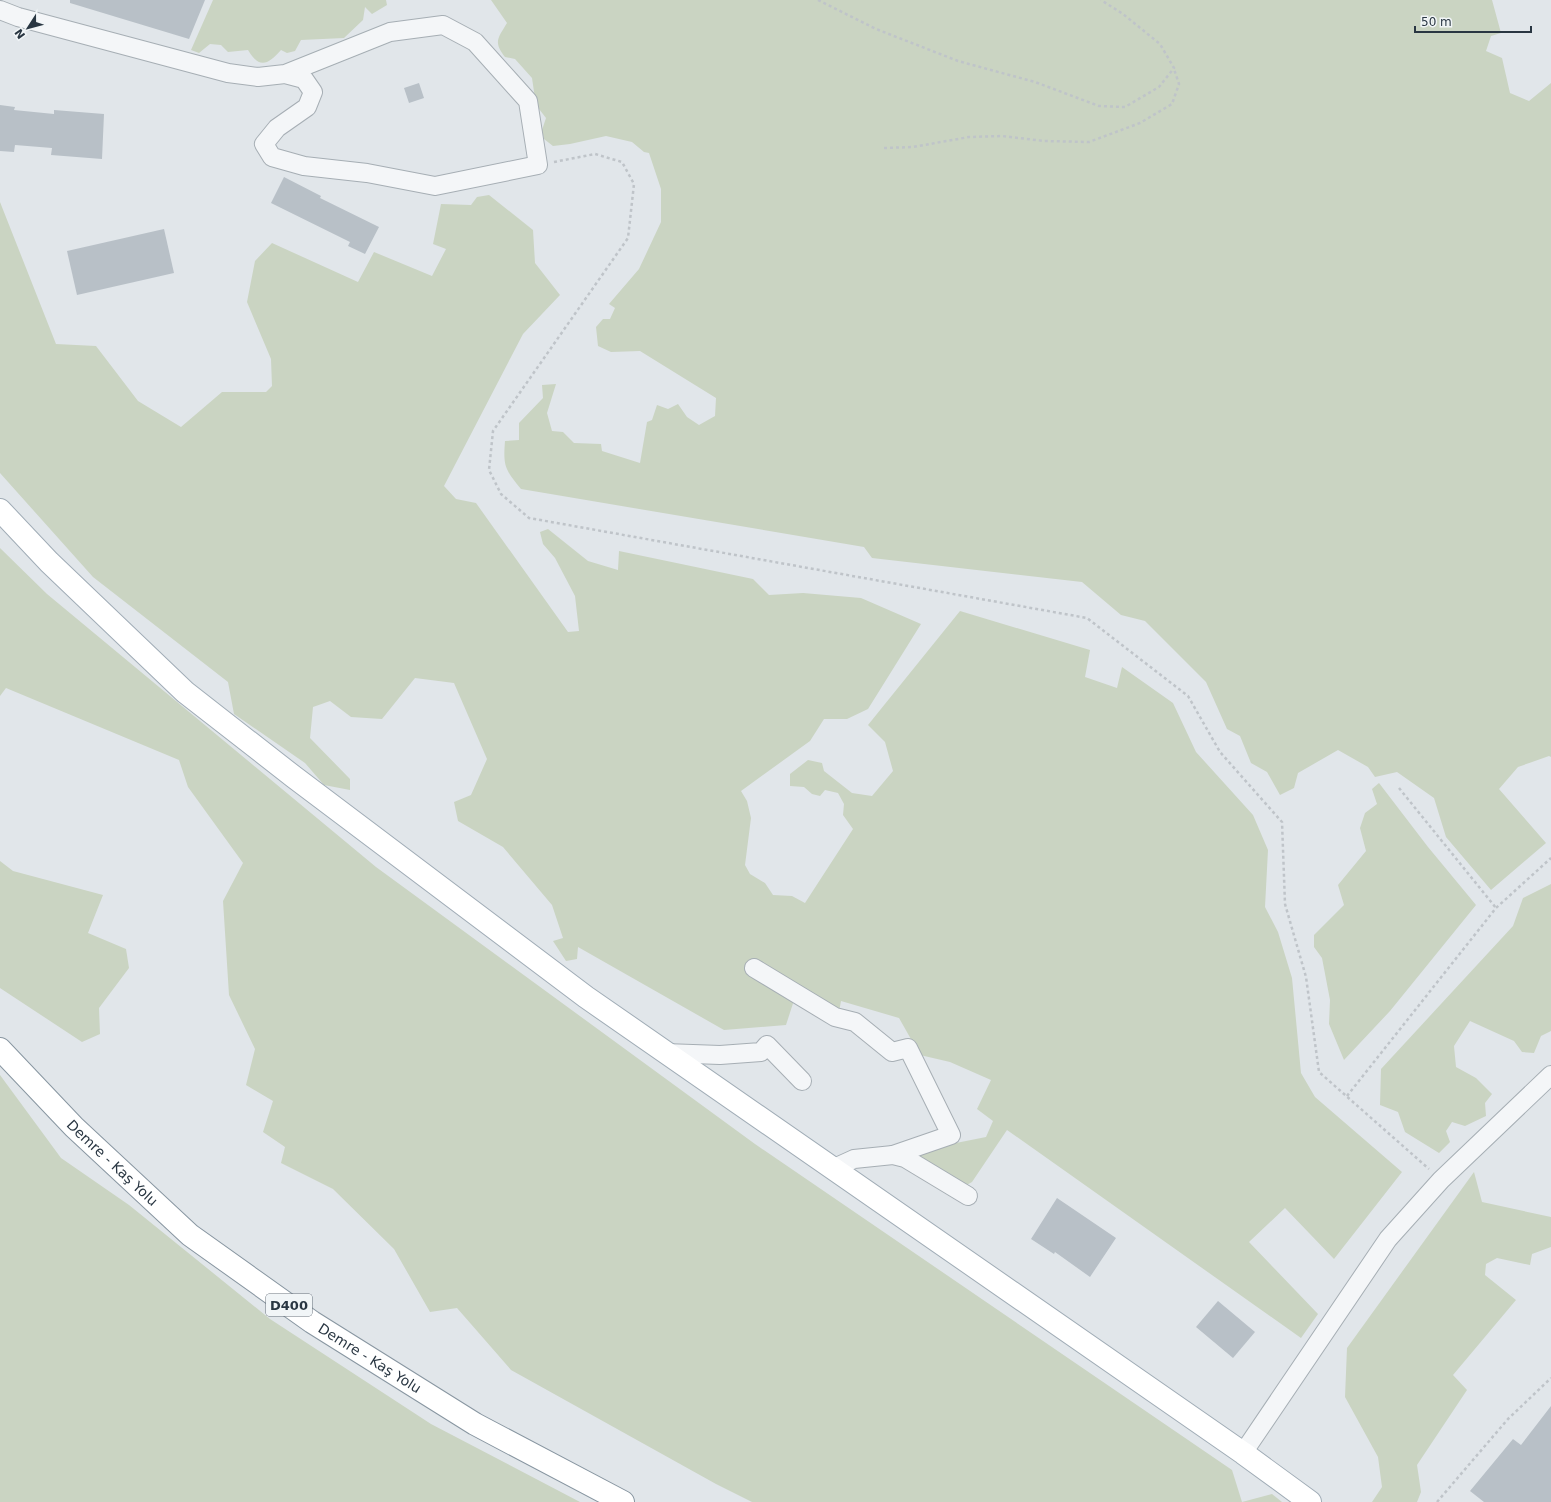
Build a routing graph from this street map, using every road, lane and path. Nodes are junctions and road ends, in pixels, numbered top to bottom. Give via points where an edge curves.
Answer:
1 (818, 0) edge
2 (1101, 0) edge
3 (0, 10) edge
4 (1174, 68) junction
5 (285, 74) junction
6 (884, 148) dead end
7 (538, 165) junction
8 (0, 510) edge
9 (1399, 788) dead end
10 (1551, 858) edge
11 (1496, 908) junction
12 (754, 968) dead end
13 (0, 1049) edge
14 (665, 1052) junction
15 (1551, 1075) edge
16 (802, 1081) dead end
17 (1347, 1096) junction
18 (892, 1155) junction
19 (832, 1169) junction
20 (1441, 1180) junction
21 (968, 1196) dead end
22 (1551, 1378) edge
23 (1243, 1453) junction
24 (623, 1502) edge
25 (1310, 1502) edge
26 (1437, 1502) edge

1 - 4 path via 876,29 958,61 1035,82 1099,106 1125,107 1160,87
2 - 4 path via 1160,44
3 - 5 street via 228,73 258,76
4 - 6 path via 1179,84 1172,104 1140,123 1089,142 1044,141 1002,136 969,137 912,147
5 - 7 street via 390,32 443,25 475,42 528,101
5 - 7 street via 304,79 313,92 307,106 277,128 264,144 272,158 304,166 367,173 435,186
7 - 17 path via 595,154 622,162 634,184 628,238 493,431 489,470 501,494 529,518 1087,618 1188,696 1220,752 1282,822 1284,904 1306,977 1319,1072
8 - 14 main road via 49,562 185,692 465,907
9 - 11 path
10 - 11 path
11 - 17 path
12 - 18 street via 834,1017 855,1022 892,1052 908,1048 951,1135
13 - 24 main road, Demre - Kaş Yolu / D400 via 74,1127 190,1235 312,1322 475,1424
14 - 16 street via 720,1055 761,1052 766,1045
14 - 19 main road
15 - 20 street
17 - 20 path
18 - 19 street via 854,1159
18 - 21 street via 905,1158
19 - 23 main road
20 - 23 street via 1388,1239
22 - 26 path via 1508,1419
23 - 25 main road

